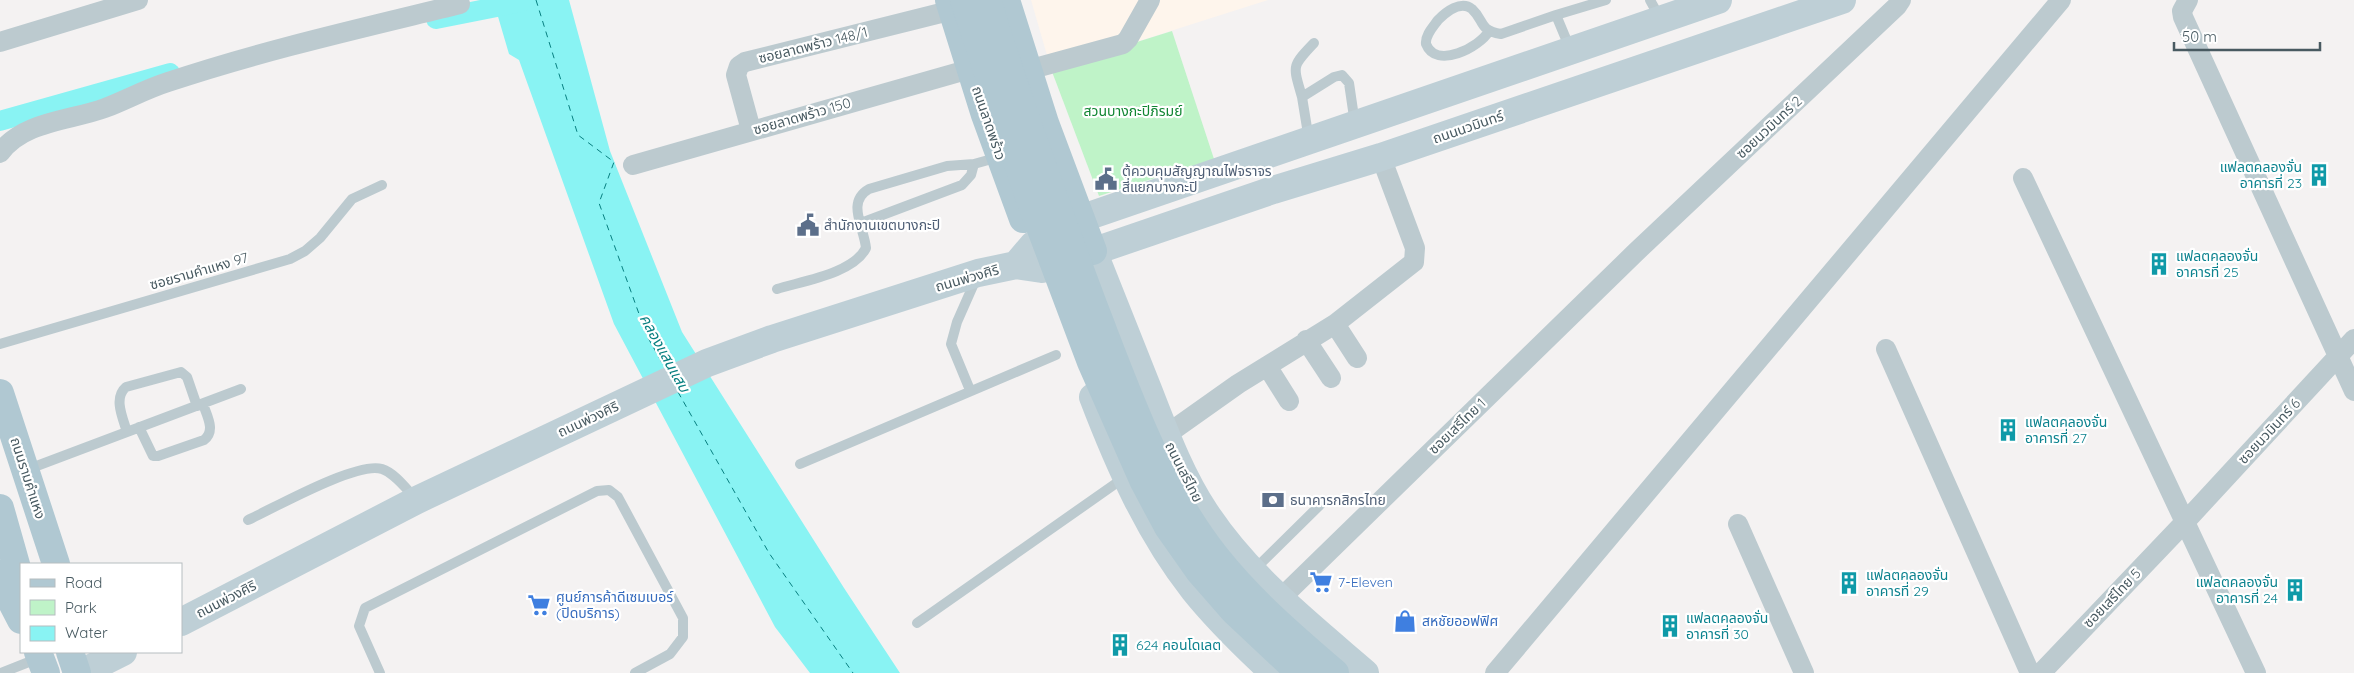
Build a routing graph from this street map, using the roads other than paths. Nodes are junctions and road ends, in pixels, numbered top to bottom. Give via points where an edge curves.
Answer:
1 (138, 0) edge
2 (987, 0) edge
3 (1006, 0) edge
4 (1150, 0) edge
5 (1606, 0) edge
6 (1718, 0) edge
7 (1842, 0) edge
8 (1901, 0) edge
9 (2061, 0) edge
10 (2188, 0) edge
11 (460, 4) dead end
12 (955, 4) edge
13 (1656, 10) edge
14 (1556, 15) junction
15 (1489, 31) junction
16 (0, 42) edge
17 (1314, 43) dead end
18 (1571, 51) junction
19 (970, 69) junction
20 (1028, 70) junction
21 (1302, 97) junction
22 (1355, 126) junction
23 (751, 130) junction
24 (1309, 141) junction
25 (0, 153) edge
26 (1000, 157) junction
27 (1381, 158) junction
28 (974, 164) junction
29 (633, 165) dead end
30 (1321, 176) junction
31 (2023, 178) dead end
32 (382, 185) dead end
33 (1080, 220) junction
34 (861, 223) junction
35 (1093, 251) junction
36 (1634, 253) joint
37 (1038, 257) junction
38 (978, 273) junction
39 (777, 289) dead end
40 (1335, 324) junction
41 (2354, 339) edge
42 (1306, 340) junction
43 (0, 344) edge
44 (1886, 349) dead end
45 (1056, 355) dead end
46 (1357, 358) dead end
47 (2338, 358) junction
48 (1267, 366) junction
49 (1331, 378) dead end
50 (241, 389) dead end
51 (970, 390) junction
52 (2354, 391) edge
53 (0, 392) edge
54 (1289, 401) dead end
55 (200, 405) junction
56 (139, 428) junction
57 (127, 432) junction
58 (1166, 435) junction
59 (0, 449) edge
60 (800, 464) dead end
61 (25, 470) junction
62 (1126, 476) junction
63 (417, 500) junction
64 (1324, 502) dead end
65 (0, 508) edge
66 (248, 520) dead end
67 (2184, 523) junction
68 (1738, 524) dead end
69 (38, 563) edge
70 (56, 563) edge
71 (1252, 571) junction
72 (10, 595) edge
73 (1280, 599) junction
74 (182, 621) edge
75 (917, 622) dead end
76 (71, 653) edge
77 (120, 653) edge
78 (41, 661) edge
79 (86, 668) edge
80 (1, 673) edge
81 (380, 673) edge
82 (635, 673) edge
83 (1274, 673) edge
84 (1300, 673) edge
85 (1335, 673) edge
86 (1365, 673) edge
87 (1495, 673) edge
88 (1804, 673) edge
89 (2030, 673) edge
90 (2041, 673) edge
91 (2256, 673) edge

1 - 16 street
2 - 85 main road, bridge via 1022,112 1081,272 1111,351 1163,470 1185,511 1216,557 1258,603
3 - 20 main road
4 - 20 street via 1123,44
5 - 14 lane
6 - 13 main road
7 - 27 main road, ถนนนวมินทร์
8 - 36 street, ซอยนวมินทร์ 2
9 - 87 street
10 - 47 street via 2182,11 2183,17
11 - 25 street via 297,44 168,82 98,110 21,133
12 - 19 main road, ถนนลาดพร้าว
12 - 23 street, ซอยลาดพร้าว 148/1 via 745,62 739,66 736,75
12 - 84 main road, bridge via 1091,362 1144,482 1168,527 1199,571 1234,611
13 - 18 main road
14 - 15 lane via 1501,34
14 - 18 lane
15 - 15 lane via 1473,10 1458,6 1435,24 1426,44 1436,53 1460,53 1476,46
17 - 21 lane via 1296,62
18 - 22 main road
19 - 23 street, ซอยลาดพร้าว 150
19 - 26 main road, ถนนลาดพร้าว
20 - 33 main road
21 - 22 lane via 1334,76 1342,75 1350,83
21 - 24 lane
22 - 24 main road
23 - 29 street, ซอยลาดพร้าว 150
24 - 30 main road
24 - 33 main road
26 - 28 lane
26 - 37 main road, ถนนลาดพร้าว
27 - 30 main road, ถนนนวมินทร์
27 - 40 street via 1415,248 1416,259
28 - 34 lane via 971,176 962,184
28 - 34 lane via 947,166 860,194 857,201
30 - 35 main road, ถนนนวมินทร์
31 - 67 street
32 - 43 lane, ซอยรามคำแหง 97 via 352,199 320,238 290,259
33 - 35 main road, ถนนเสรีไทย
33 - 37 main road, ถนนพ่วงศิริ
34 - 39 lane via 866,248 853,265
35 - 37 main road
35 - 58 main road, ถนนเสรีไทย
36 - 73 street, ซอยเสรีไทย 1
37 - 38 main road, ถนนพ่วงศิริ
37 - 62 main road
38 - 51 lane via 951,344
38 - 63 main road, ถนนพ่วงศิริ via 704,364
40 - 42 street
40 - 46 street
41 - 47 street, ซอยนวมินทร์ 6
42 - 48 street
42 - 49 street
44 - 89 street
45 - 51 lane
47 - 52 street
47 - 67 street, ซอยนวมินทร์ 6
48 - 54 street
48 - 58 street
50 - 55 lane
51 - 60 lane
53 - 61 main road, ถนนรามคำแหง
55 - 56 lane
55 - 56 lane via 211,431 204,440 152,456
55 - 57 lane via 187,377 181,372 126,387 118,398
56 - 57 lane
57 - 61 lane
58 - 71 main road, ถนนเสรีไทย via 1205,512
59 - 69 main road, ถนนรามคำแหง
61 - 70 main road, ถนนรามคำแหง
62 - 75 lane
62 - 83 main road via 1158,537 1194,590
63 - 66 lane via 392,475 381,469 365,469 346,474
63 - 74 main road, ถนนพ่วงศิริ
64 - 71 lane
65 - 72 main road
67 - 90 street, ซอยเสรีไทย 5
67 - 91 street
68 - 88 street
71 - 73 main road, ถนนเสรีไทย
73 - 86 main road, ถนนเสรีไทย
76 - 79 main road
77 - 79 main road
78 - 80 lane
81 - 82 lane via 359,626 365,608 597,491 609,490 618,496 683,618 683,637 670,654

